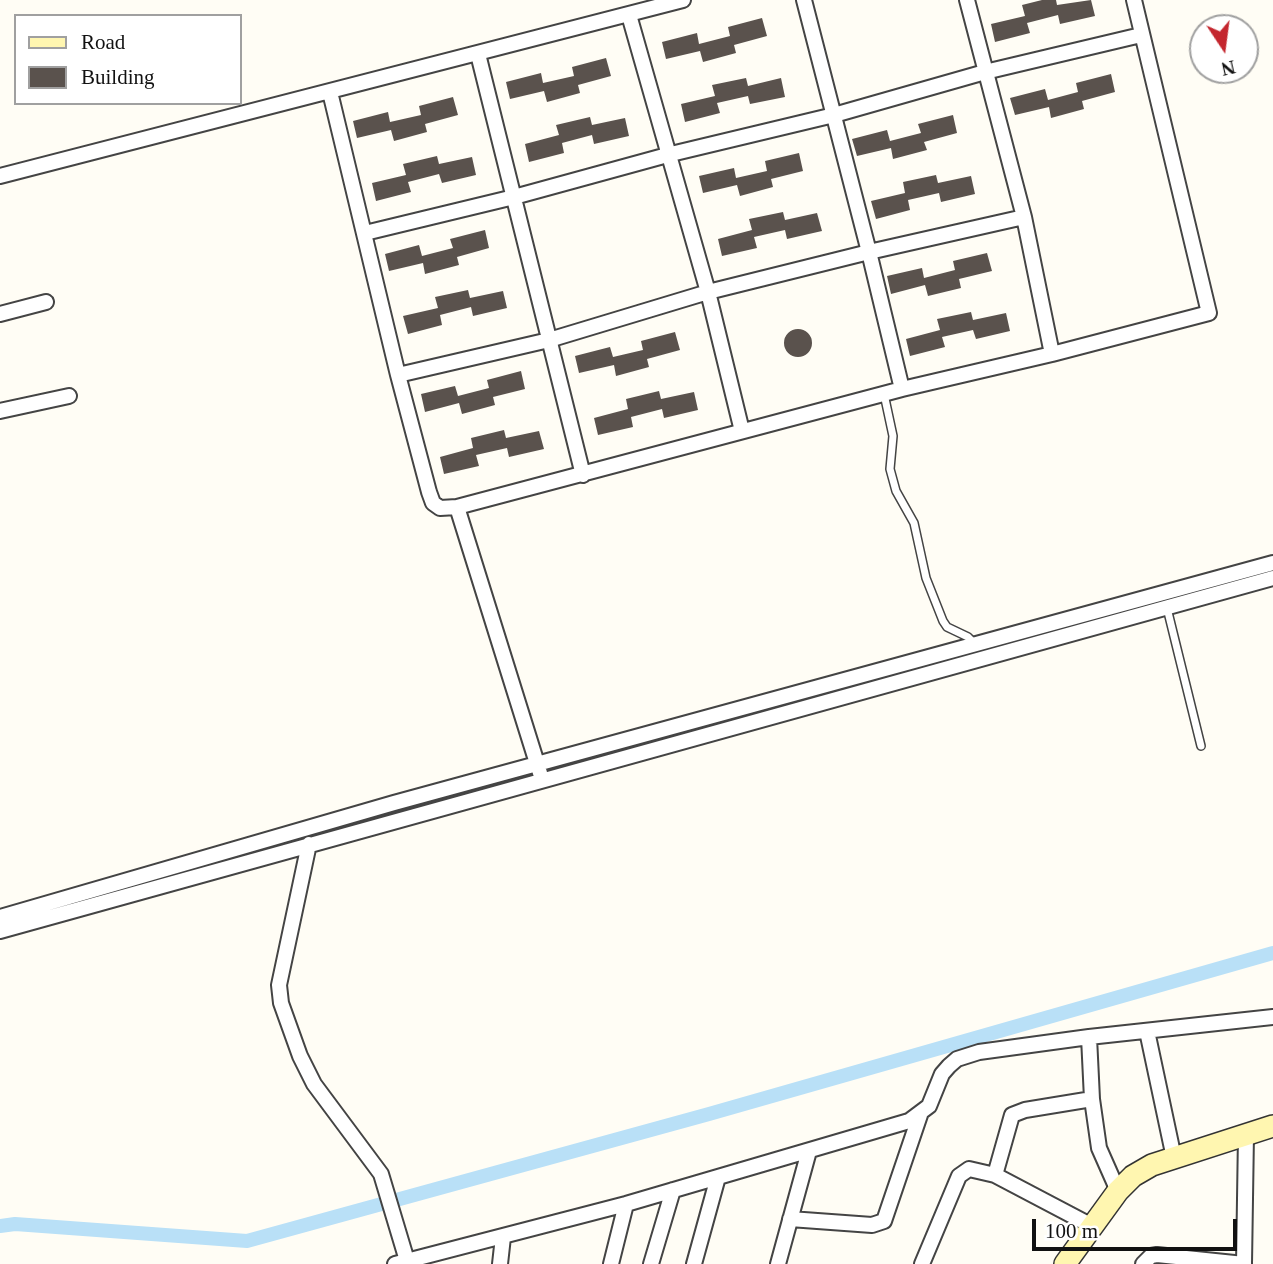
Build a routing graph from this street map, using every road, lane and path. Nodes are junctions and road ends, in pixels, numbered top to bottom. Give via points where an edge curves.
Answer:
1 (683, 0) edge
2 (804, 0) edge
3 (967, 0) edge
4 (1134, 0) edge
5 (629, 15) junction
6 (1141, 35) junction
7 (478, 54) junction
8 (985, 72) junction
9 (330, 92) junction
10 (834, 114) junction
11 (671, 154) junction
12 (0, 176) edge
13 (514, 197) junction
14 (1024, 217) junction
15 (365, 233) junction
16 (869, 252) junction
17 (708, 292) junction
18 (46, 302) dead end
19 (0, 314) edge
20 (549, 340) junction
21 (1052, 354) junction
22 (398, 376) junction
23 (902, 389) junction
24 (884, 394) junction
25 (69, 396) dead end
26 (0, 411) edge
27 (742, 431) junction
28 (583, 475) junction
29 (457, 507) junction
30 (1273, 563) edge
31 (1273, 578) edge
32 (1166, 608) junction
33 (975, 645) junction
34 (1200, 746) dead end
35 (537, 764) junction
36 (543, 781) junction
37 (309, 844) junction
38 (0, 917) edge
39 (0, 931) edge
40 (1273, 1017) edge
41 (1147, 1031) junction
42 (1089, 1037) junction
43 (1092, 1099) junction
44 (920, 1115) junction
45 (1273, 1126) edge
46 (1246, 1134) junction
47 (809, 1151) junction
48 (1174, 1158) junction
49 (995, 1175) junction
50 (718, 1177) junction
51 (673, 1190) junction
52 (1118, 1191) junction
53 (626, 1204) junction
54 (790, 1219) junction
55 (1092, 1226) junction
56 (503, 1237) junction
57 (403, 1263) edge
58 (500, 1264) edge
59 (611, 1264) edge
60 (651, 1264) edge
61 (694, 1264) edge
62 (778, 1264) edge
63 (922, 1264) edge
64 (1065, 1264) edge
65 (1143, 1264) edge
66 (1244, 1264) edge

1 - 5 street
2 - 10 street
3 - 8 street
4 - 6 street
5 - 7 street
5 - 11 street
6 - 8 street
6 - 21 street via 1209,313
7 - 9 street
7 - 13 street
8 - 10 street
8 - 14 street
9 - 12 street
9 - 15 street
10 - 11 street
10 - 16 street
11 - 13 street
11 - 17 street
13 - 15 street
13 - 20 street
14 - 16 street
14 - 21 street
15 - 22 street
16 - 17 street
16 - 23 street
17 - 20 street
17 - 27 street
18 - 19 street
20 - 22 street
20 - 28 street
21 - 23 street
22 - 29 street via 433,503 440,508
23 - 24 street
24 - 27 street
24 - 33 lane via 894,436 890,469 914,523 926,578 947,627
25 - 26 street
27 - 28 street
28 - 29 street
29 - 35 street
30 - 33 street
31 - 32 street
32 - 34 lane
32 - 36 street
33 - 35 street
35 - 36 street
35 - 38 street
36 - 37 street
37 - 39 street
37 - 57 street via 279,985 281,1003 307,1072 381,1174
40 - 41 street
41 - 42 street
41 - 48 street
42 - 43 street
42 - 44 street via 957,1059 942,1074 929,1106
43 - 49 street via 1012,1115
43 - 52 street via 1099,1147
44 - 47 street
44 - 54 street via 884,1220 873,1225
45 - 46 street
46 - 48 street
46 - 66 street
47 - 50 street
47 - 54 street
48 - 52 street via 1133,1176
49 - 55 street
49 - 63 street via 969,1168 963,1171
50 - 51 street
50 - 61 street
51 - 53 street
51 - 60 street
52 - 55 street
53 - 56 street
53 - 59 street
54 - 62 street
55 - 64 street
56 - 57 street
56 - 58 street
65 - 66 street via 1157,1255

